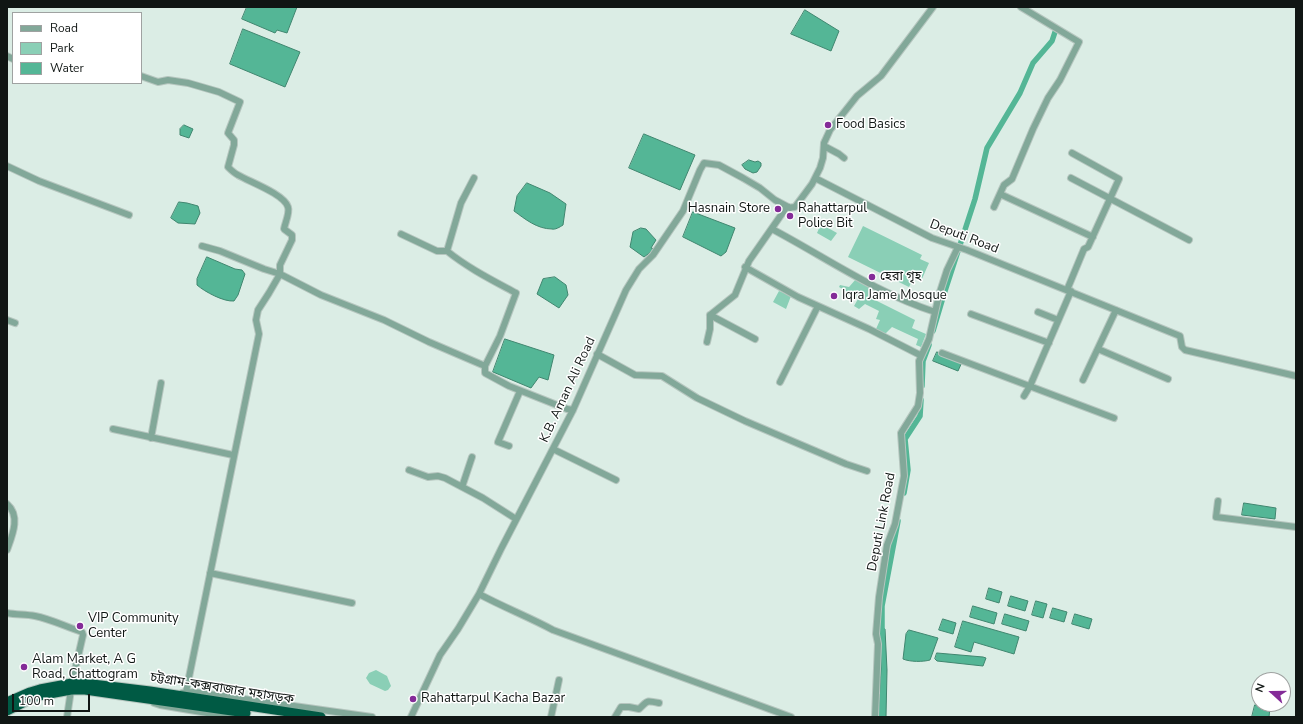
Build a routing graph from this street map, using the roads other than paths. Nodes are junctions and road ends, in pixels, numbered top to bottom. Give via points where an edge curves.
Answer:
1 (933, 7) edge
2 (1021, 7) edge
3 (142, 76) edge
4 (824, 146) junction
5 (1072, 153) dead end
6 (844, 158) dead end
7 (7, 166) edge
8 (474, 178) dead end
9 (815, 178) junction
10 (1071, 178) dead end
11 (1000, 194) junction
12 (1110, 199) junction
13 (994, 207) dead end
14 (790, 208) junction
15 (129, 215) dead end
16 (772, 229) junction
17 (401, 234) dead end
18 (1093, 237) junction
19 (1189, 240) dead end
20 (202, 246) dead end
21 (958, 248) junction
22 (447, 251) junction
23 (745, 267) junction
24 (280, 274) junction
25 (1069, 291) junction
26 (818, 306) junction
27 (1116, 310) junction
28 (935, 312) junction
29 (1038, 312) dead end
30 (970, 314) dead end
31 (710, 315) junction
32 (7, 320) edge
33 (1058, 320) junction
34 (15, 323) dead end
35 (755, 339) dead end
36 (707, 342) dead end
37 (1049, 343) junction
38 (1098, 349) junction
39 (942, 353) dead end
40 (597, 354) junction
41 (920, 354) dead end
42 (485, 366) junction
43 (1296, 376) edge
44 (1168, 379) dead end
45 (1083, 380) dead end
46 (780, 382) dead end
47 (161, 383) dead end
48 (1030, 386) junction
49 (520, 391) junction
50 (1024, 396) dead end
51 (573, 410) junction
52 (1114, 418) dead end
53 (113, 429) dead end
54 (151, 438) junction
55 (509, 446) dead end
56 (553, 449) junction
57 (233, 455) junction
58 (472, 457) dead end
59 (409, 470) dead end
60 (867, 471) dead end
61 (616, 480) dead end
62 (462, 487) junction
63 (1218, 502) dead end
64 (7, 504) edge
65 (516, 519) junction
66 (1296, 527) edge
67 (7, 550) edge
68 (210, 573) junction
69 (479, 594) junction
70 (352, 603) dead end
71 (7, 613) edge
72 (559, 680) dead end
73 (72, 687) junction
74 (50, 690) junction
75 (186, 692) junction
76 (149, 695) junction
77 (175, 695) junction
78 (32, 696) junction
79 (7, 702) edge
80 (659, 703) dead end
81 (7, 706) edge
82 (7, 711) edge
83 (7, 717) edge
84 (67, 717) edge
85 (231, 717) edge
86 (276, 717) edge
87 (321, 717) edge
88 (372, 717) edge
89 (411, 717) edge
90 (551, 717) edge
91 (615, 717) edge
92 (791, 717) edge
93 (875, 717) edge

1 - 4 street via 881,76 857,96 839,118 830,130
2 - 11 street via 1079,42 1048,98 1012,180 1004,185
3 - 24 street via 158,82 181,81 219,92 240,102 228,133 234,140 228,167 283,200 288,208 284,229 292,235 292,240 280,265
4 - 6 street
4 - 9 street via 823,158
5 - 12 street via 1119,179
7 - 15 street
8 - 22 street via 462,203
9 - 14 street via 801,201
9 - 21 street, Deputi Road via 932,238
10 - 12 street
11 - 13 street
11 - 18 street
12 - 18 street
12 - 19 street
14 - 16 street via 786,208
14 - 40 street, K.B. Aman Ali Road via 719,165 704,163 683,211 626,290
16 - 23 street
16 - 28 street via 862,280 907,302
17 - 22 street via 437,251
18 - 25 street via 1084,249
20 - 24 street
21 - 25 street, Deputi Road
21 - 28 street, Deputi Link Road via 947,270
22 - 42 street via 477,272 516,293 500,336
23 - 26 street
23 - 31 street via 735,295
24 - 42 street via 321,295 384,320
24 - 57 street via 258,310 256,320 259,334
25 - 27 street, Deputi Road
25 - 33 street
26 - 41 street
26 - 46 street
27 - 38 street
27 - 43 street, Deputi Road via 1180,336 1185,350
28 - 93 street, Deputi Link Road via 929,339 919,361 918,406 901,432 904,476 895,524 887,545 878,610
29 - 33 street
30 - 37 street
31 - 35 street
31 - 36 street
32 - 34 street
33 - 37 street
37 - 48 street
38 - 44 street
38 - 45 street
39 - 48 street
40 - 51 street, K.B. Aman Ali Road
40 - 60 street via 635,375 662,376 698,398 745,421
42 - 49 street via 485,373
47 - 54 street
48 - 50 street
48 - 52 street
49 - 51 street
49 - 55 street via 498,442
51 - 56 street, K.B. Aman Ali Road
53 - 54 street
54 - 57 street
56 - 61 street
56 - 65 street, K.B. Aman Ali Road
57 - 68 street
58 - 62 street
59 - 62 street via 428,477 438,476
62 - 65 street
63 - 66 street via 1216,517
64 - 67 street via 13,512 14,520
65 - 69 street, K.B. Aman Ali Road
68 - 70 street
68 - 75 street
69 - 89 street, K.B. Aman Ali Road via 440,656
69 - 92 street via 552,630
71 - 73 street via 35,616 82,632
72 - 90 street
73 - 74 highway, চট্টগ্রাম-কক্সবাজার মহাসড়ক
73 - 76 highway, চট্টগ্রাম-কক্সবাজার মহাসড়ক
73 - 84 street
74 - 78 highway
74 - 79 highway via 30,692
74 - 83 highway
75 - 77 street
75 - 88 street
76 - 77 highway, চট্টগ্রাম-কক্সবাজার মহাসড়ক
76 - 85 street via 160,705
76 - 86 highway, চট্টগ্রাম-কক্সবাজার মহাসড়ক
77 - 87 highway, চট্টগ্রাম-কক্সবাজার মহাসড়ক
78 - 81 highway
78 - 82 highway
80 - 91 street via 648,701 639,709 621,707

